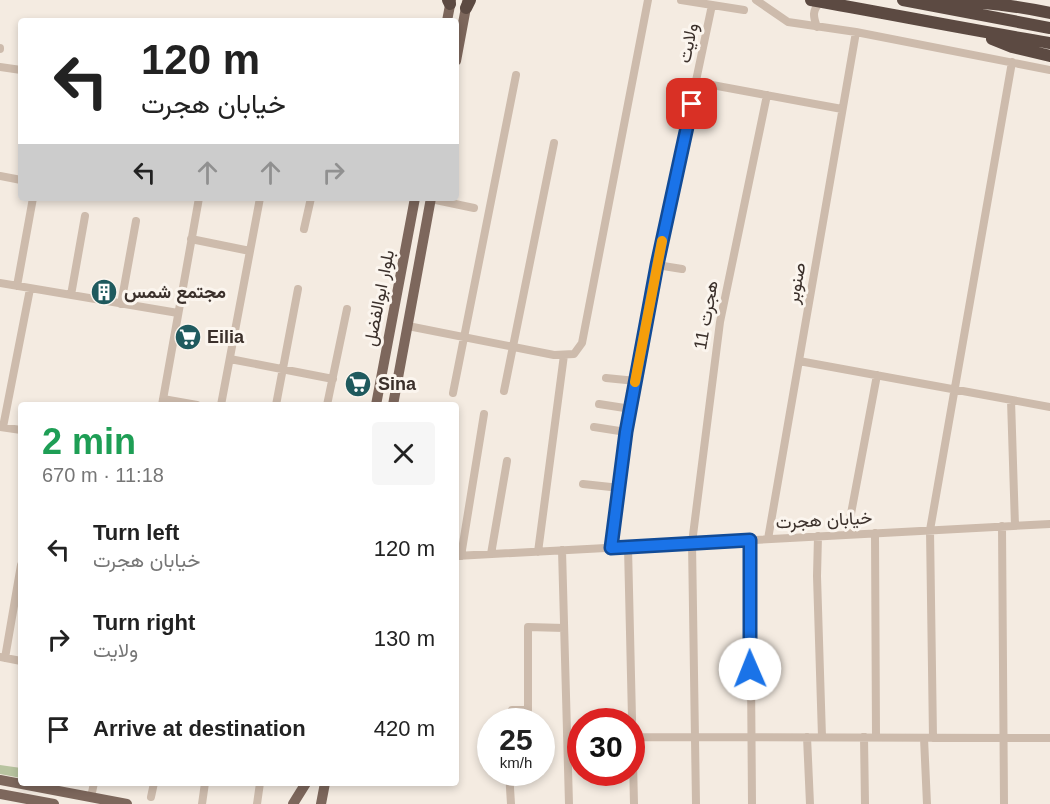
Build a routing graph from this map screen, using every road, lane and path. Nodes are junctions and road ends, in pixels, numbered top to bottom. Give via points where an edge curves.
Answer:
1 (648, 0) edge
2 (681, 0) edge
3 (756, 0) edge
4 (450, 1) edge
5 (815, 1) edge
6 (908, 1) edge
7 (468, 3) edge
8 (712, 5) junction
9 (744, 10) dead end
10 (1050, 13) edge
11 (447, 18) edge
12 (817, 27) junction
13 (1050, 28) edge
14 (972, 31) junction
15 (856, 32) junction
16 (1050, 43) edge
17 (459, 46) edge
18 (1050, 56) edge
19 (1012, 62) junction
20 (0, 67) edge
21 (1050, 69) edge
22 (18, 70) edge
23 (516, 75) dead end
24 (696, 81) junction
25 (767, 95) junction
26 (842, 109) junction
27 (554, 143) dead end
28 (0, 176) edge
29 (18, 179) edge
30 (32, 201) edge
31 (198, 201) edge
32 (259, 201) edge
33 (310, 201) edge
34 (414, 201) edge
35 (431, 201) edge
36 (441, 201) edge
37 (474, 208) dead end
38 (85, 216) dead end
39 (136, 221) dead end
40 (410, 223) junction
41 (426, 226) junction
42 (304, 229) dead end
43 (191, 239) junction
44 (250, 251) junction
45 (657, 265) junction
46 (682, 269) dead end
47 (0, 283) edge
48 (16, 286) junction
49 (30, 288) junction
50 (298, 289) dead end
51 (71, 295) junction
52 (121, 304) junction
53 (347, 309) dead end
54 (178, 313) junction
55 (408, 326) junction
56 (465, 336) junction
57 (513, 347) junction
58 (564, 355) junction
59 (230, 359) junction
60 (799, 361) junction
61 (283, 369) junction
62 (877, 375) junction
63 (606, 378) dead end
64 (333, 379) junction
65 (636, 381) junction
66 (954, 390) junction
67 (504, 391) dead end
68 (453, 393) dead end
69 (1011, 400) junction
70 (162, 402) edge
71 (222, 402) edge
72 (277, 402) edge
73 (328, 402) edge
74 (377, 402) edge
75 (394, 402) edge
76 (599, 404) dead end
77 (1050, 407) edge
78 (631, 409) junction
79 (484, 414) dead end
80 (2, 427) edge
81 (594, 427) dead end
82 (18, 430) edge
83 (626, 432) junction
84 (507, 461) dead end
85 (583, 484) dead end
86 (620, 488) junction
87 (1050, 524) edge
88 (1002, 526) junction
89 (1015, 526) junction
90 (930, 530) junction
91 (875, 533) junction
92 (847, 535) junction
93 (819, 537) junction
94 (768, 539) junction
95 (750, 540) junction
96 (692, 543) junction
97 (628, 547) junction
98 (611, 548) junction
99 (562, 550) junction
100 (538, 552) junction
101 (491, 554) junction
102 (459, 556) edge
103 (18, 580) edge
104 (564, 628) junction
105 (2, 658) edge
106 (18, 661) edge
107 (528, 708) edge
108 (631, 708) edge
109 (567, 736) edge
110 (645, 736) edge
111 (694, 737) junction
112 (751, 737) junction
113 (807, 737) junction
114 (822, 737) junction
115 (864, 737) junction
116 (876, 738) junction
117 (928, 738) junction
118 (1005, 738) junction
119 (1050, 738) edge
120 (0, 780) edge
121 (18, 784) edge
122 (29, 786) edge
123 (93, 786) edge
124 (153, 786) edge
125 (205, 786) edge
126 (260, 786) edge
127 (304, 786) edge
128 (306, 786) edge
129 (324, 786) edge
130 (510, 786) edge
131 (568, 786) edge
132 (633, 786) edge
133 (34, 787) junction
134 (0, 794) edge
135 (91, 797) junction
136 (151, 797) dead end
137 (30, 802) edge
138 (54, 804) edge
139 (127, 804) edge
140 (202, 804) edge
141 (257, 804) edge
142 (293, 804) edge
143 (303, 804) edge
144 (321, 804) edge
145 (511, 804) edge
146 (569, 804) edge
147 (634, 804) edge
148 (696, 804) edge
149 (752, 804) edge
150 (810, 804) edge
151 (865, 804) edge
152 (927, 804) edge
153 (1004, 804) edge

1 - 58 street via 582,343 574,354
2 - 8 street
3 - 12 street via 788,22
4 - 11 main road
5 - 12 street via 813,16
5 - 14 highway
6 - 10 highway via 962,1
6 - 13 highway
7 - 17 main road
8 - 9 street
8 - 24 street, ولایت
12 - 15 street
14 - 16 highway
14 - 18 highway
15 - 19 street
15 - 26 street, صنوبر
19 - 21 street
19 - 66 street
20 - 22 street
23 - 56 street
24 - 25 street
24 - 45 street, ولایت
25 - 26 street
25 - 96 street, هجرت 11 via 720,322
26 - 60 street, صنوبر
27 - 57 street
28 - 29 street
30 - 48 street
31 - 43 street
32 - 44 street
33 - 42 street
34 - 40 main road, بلوار ابوالفضل
35 - 41 main road, بلوار ابوالفضل
36 - 37 street
38 - 51 street
39 - 52 street
40 - 41 main road
40 - 74 main road, بلوار ابوالفضل
41 - 55 main road, بلوار ابوالفضل
43 - 44 street
43 - 54 street
44 - 59 street
45 - 46 street
45 - 65 street, ولایت
47 - 48 street
48 - 49 street
49 - 51 street
49 - 80 street
50 - 61 street
51 - 52 street
52 - 54 street
53 - 64 street
54 - 70 street
55 - 56 street
55 - 75 main road, بلوار ابوالفضل
56 - 57 street
56 - 68 street
57 - 58 street
57 - 67 street
58 - 100 street
59 - 61 street
59 - 71 street
60 - 62 street
60 - 94 street, صنوبر
61 - 64 street
61 - 72 street
62 - 66 street
62 - 92 street
63 - 65 street
64 - 73 street
65 - 78 street, ولایت
66 - 69 street
66 - 90 street
69 - 77 street
69 - 89 street
76 - 78 street
78 - 83 street, ولایت
79 - 102 street
80 - 82 street
81 - 83 street
83 - 86 street, ولایت
84 - 101 street
85 - 86 street
86 - 98 street, ولایت
87 - 89 street, خیابان هجرت
88 - 89 street, خیابان هجرت
88 - 90 street, خیابان هجرت
88 - 118 street
90 - 91 street, خیابان هجرت
90 - 117 street
91 - 92 street, خیابان هجرت
91 - 116 street
92 - 93 street, خیابان هجرت
93 - 94 street, خیابان هجرت
93 - 114 street
94 - 95 street, خیابان هجرت
95 - 96 street, خیابان هجرت
95 - 112 street
96 - 97 street, خیابان هجرت
96 - 111 street, هجرت 11
97 - 98 street, خیابان هجرت
97 - 108 street
98 - 99 street, خیابان هجرت
99 - 100 street, خیابان هجرت
99 - 104 street
100 - 101 street, خیابان هجرت
101 - 102 street, خیابان هجرت
103 - 105 street
104 - 107 street via 528,627
104 - 109 street
105 - 106 street
110 - 111 street
111 - 112 street
111 - 148 street, هجرت 11
112 - 113 street
112 - 149 street
113 - 114 street
113 - 150 street
114 - 115 street
115 - 116 street
115 - 151 street
116 - 117 street
117 - 118 street
117 - 152 street
118 - 119 street
118 - 153 street
120 - 121 main road
122 - 133 main road
123 - 135 street
124 - 136 street
125 - 140 street
126 - 141 street
127 - 142 main road
128 - 143 main road
129 - 144 main road
130 - 145 street
131 - 146 street
132 - 147 street
133 - 135 main road
133 - 137 main road
134 - 137 main road
135 - 139 main road
137 - 138 main road

